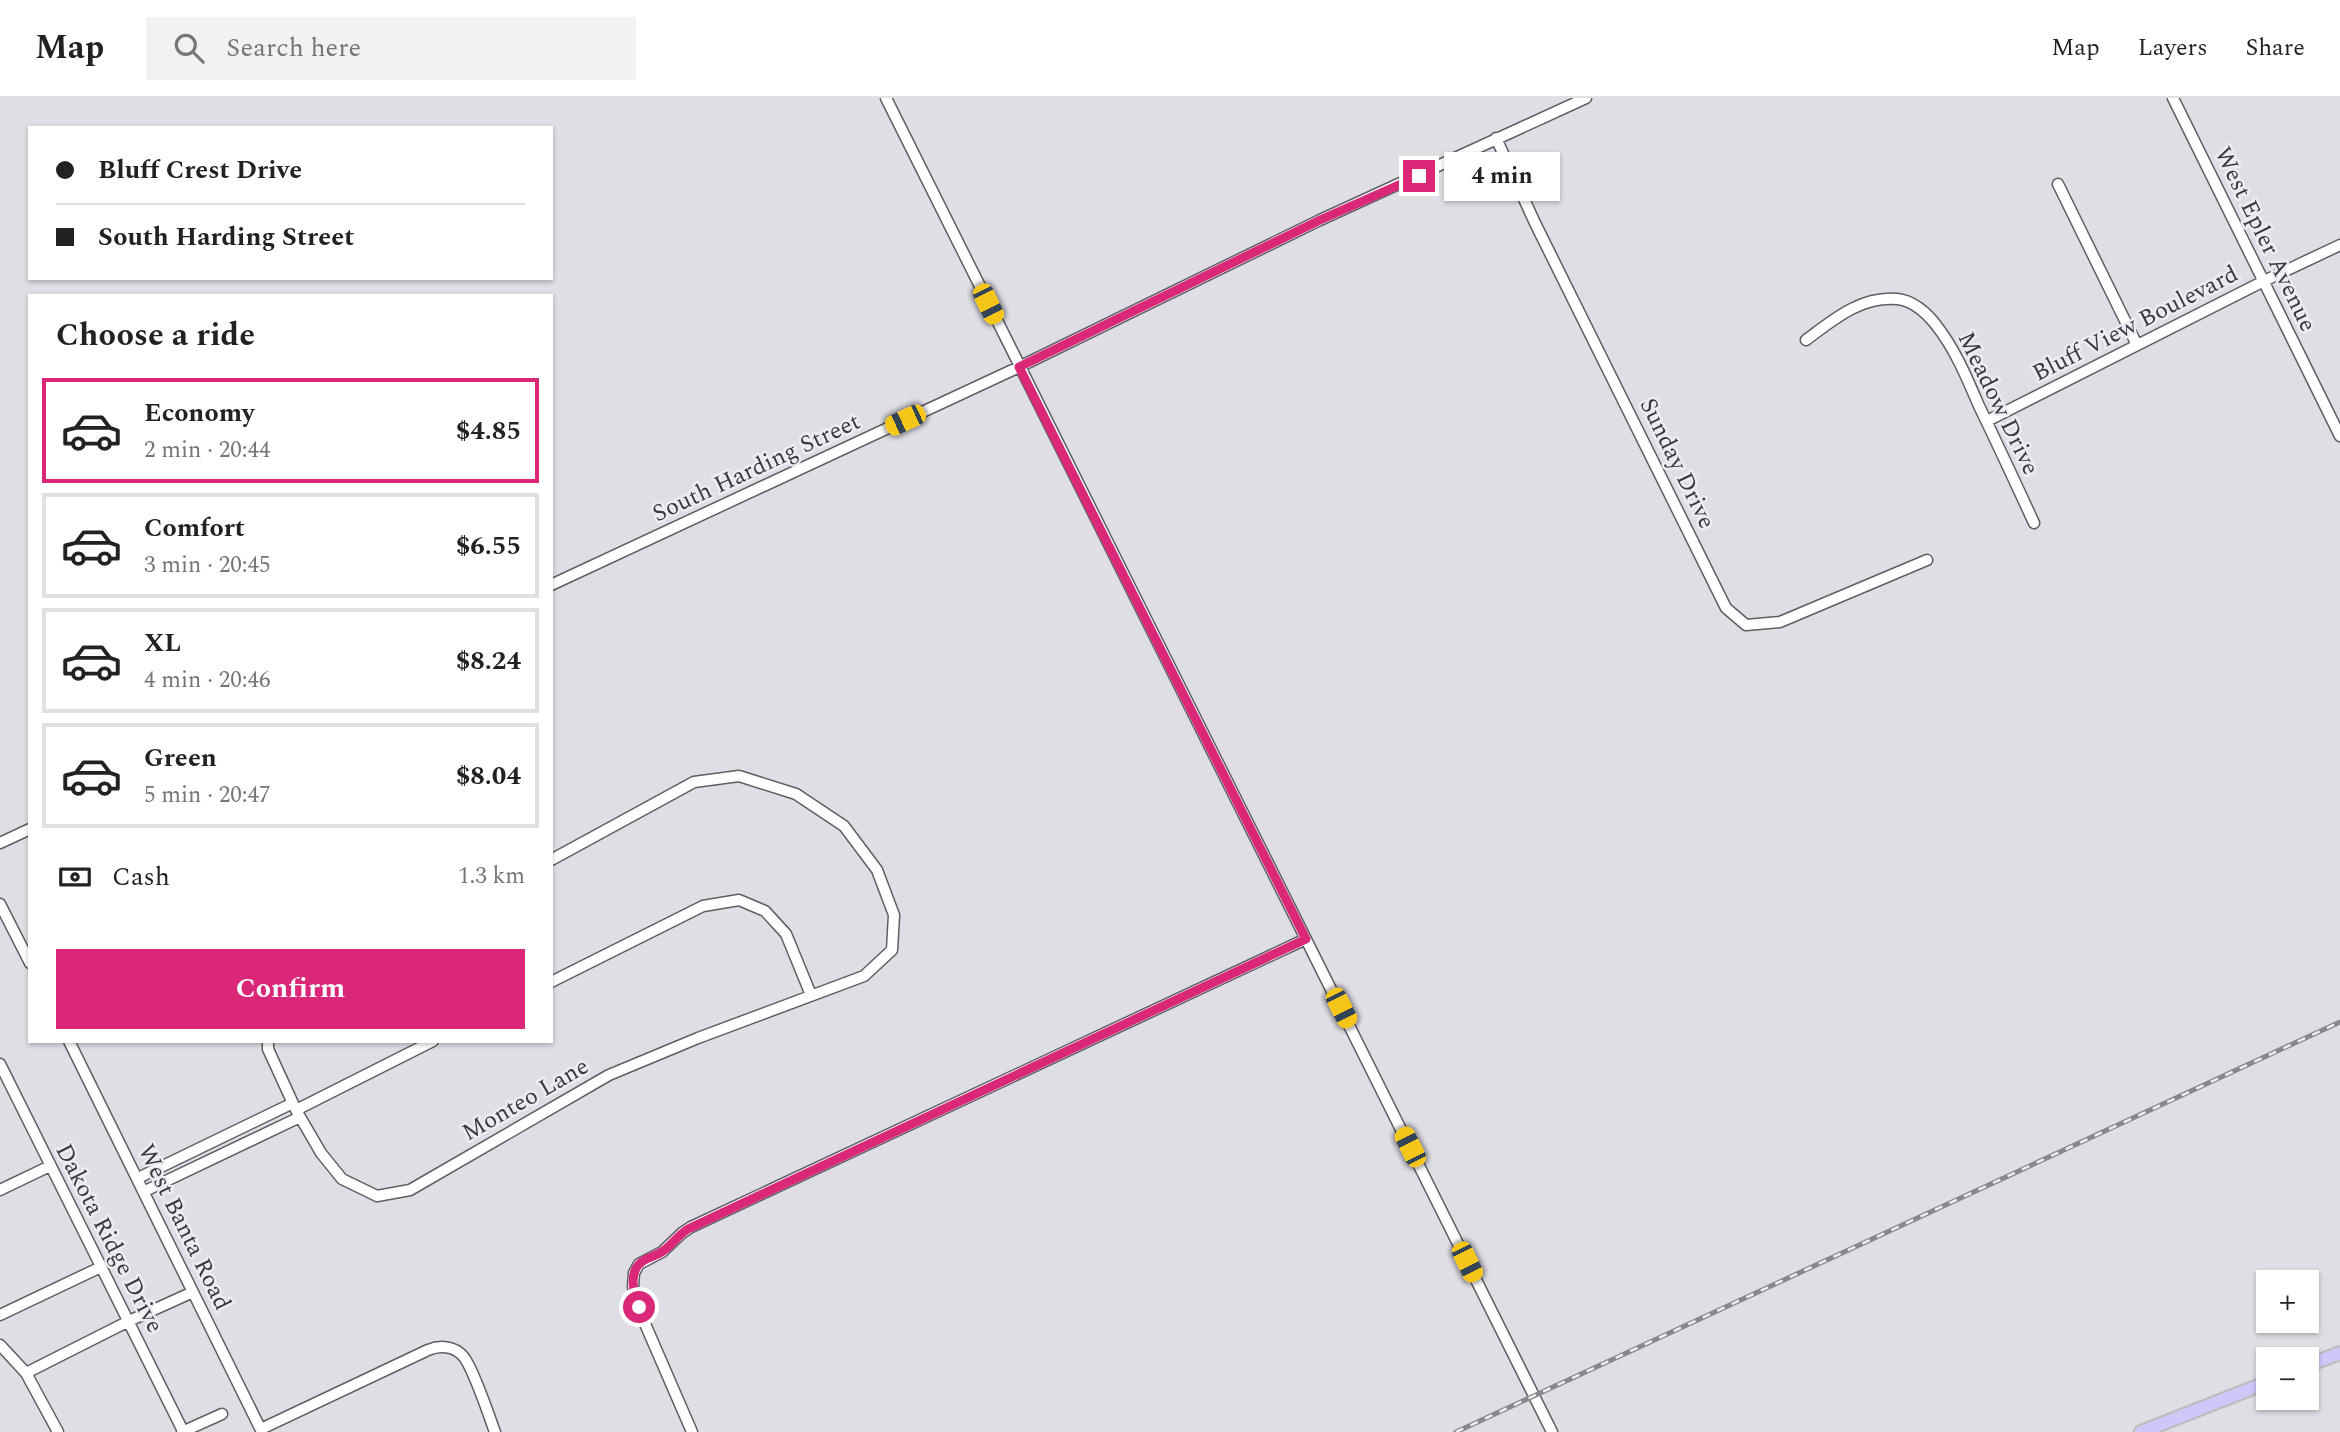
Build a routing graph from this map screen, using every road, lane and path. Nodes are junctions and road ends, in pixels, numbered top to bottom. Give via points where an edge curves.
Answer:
1 (886, 98) edge
2 (1586, 98) edge
3 (2173, 98) edge
4 (1496, 138) junction
5 (2058, 184) dead end
6 (2340, 245) edge
7 (2264, 281) junction
8 (1806, 340) dead end
9 (2137, 345) junction
10 (1019, 367) junction
11 (1987, 421) junction
12 (2340, 436) edge
13 (2035, 523) dead end
14 (1927, 561) dead end
15 (553, 584) edge
16 (28, 830) edge
17 (0, 843) edge
18 (553, 859) edge
19 (0, 904) edge
20 (1306, 939) junction
21 (28, 959) edge
22 (553, 981) edge
23 (810, 995) junction
24 (70, 1043) edge
25 (268, 1043) edge
26 (429, 1043) edge
27 (0, 1064) edge
28 (296, 1110) junction
29 (50, 1166) junction
30 (138, 1178) junction
31 (0, 1191) edge
32 (145, 1191) junction
33 (101, 1267) junction
34 (193, 1292) junction
35 (0, 1315) edge
36 (129, 1321) junction
37 (0, 1345) edge
38 (2340, 1353) edge
39 (2319, 1362) edge
40 (26, 1373) junction
41 (2256, 1387) edge
42 (222, 1414) dead end
43 (262, 1430) edge
44 (58, 1432) edge
45 (183, 1432) edge
46 (495, 1432) edge
47 (692, 1432) edge
48 (1552, 1432) edge
49 (2141, 1432) edge

1 - 10 street
2 - 4 street, South Harding Street
3 - 7 street, West Epler Avenue
4 - 10 street, South Harding Street
4 - 14 street, Sunday Drive via 1726,608 1745,625 1780,622
5 - 9 street
6 - 7 street, Bluff View Boulevard
7 - 9 street, Bluff View Boulevard
7 - 12 street, West Epler Avenue
8 - 11 street, Meadow Drive via 1870,301 1911,303 1943,335
9 - 11 street, Bluff View Boulevard
10 - 15 street, South Harding Street
10 - 20 street
11 - 13 street, Meadow Drive
16 - 17 street
18 - 23 street, Monteo Lane via 694,782 739,776 796,794 844,826 877,870 894,915 892,950 864,975
19 - 21 street
20 - 47 street via 691,1227 662,1252 639,1264 634,1273 636,1303
20 - 48 street
22 - 23 street via 704,906 739,900 765,911 786,933
23 - 28 street, Monteo Lane via 609,1075 410,1191 377,1196 342,1179
24 - 30 street, West Banta Road
25 - 28 street, Monteo Lane
26 - 28 street
27 - 29 street, Dakota Ridge Drive
28 - 30 street
28 - 32 street
29 - 31 street
29 - 33 street, Dakota Ridge Drive
30 - 32 street, West Banta Road
32 - 34 street, West Banta Road
33 - 35 street
33 - 36 street, Dakota Ridge Drive
34 - 36 street
34 - 43 street, West Banta Road
36 - 40 street
36 - 45 street, Dakota Ridge Drive
37 - 40 street
38 - 39 main road
40 - 44 street
41 - 49 main road
42 - 45 street
43 - 46 street via 442,1347 465,1358

